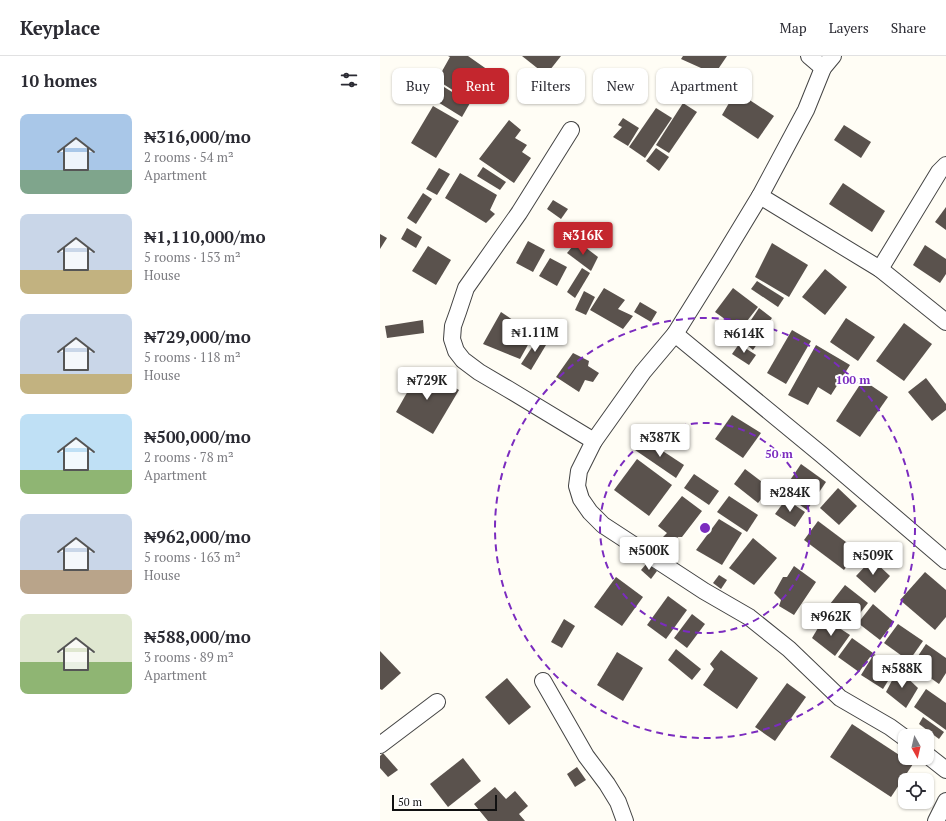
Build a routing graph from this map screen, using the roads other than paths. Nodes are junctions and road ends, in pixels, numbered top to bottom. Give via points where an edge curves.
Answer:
1 (809, 56) edge
2 (828, 62) edge
3 (571, 130) dead end
4 (946, 165) edge
5 (760, 196) junction
6 (880, 269) junction
7 (946, 322) edge
8 (675, 334) junction
9 (594, 441) junction
10 (946, 561) edge
11 (543, 681) dead end
12 (437, 702) dead end
13 (898, 733) edge
14 (380, 745) edge
15 (934, 761) edge
16 (946, 770) edge
17 (946, 801) edge
18 (625, 821) edge
19 (936, 821) edge

1 - 2 street
2 - 5 street via 806,110
3 - 9 street via 519,213 466,288 453,326 452,339 456,351 463,360 479,372
4 - 6 street via 939,172
5 - 6 street
5 - 8 street
6 - 7 street
8 - 9 street via 643,372
8 - 10 street
9 - 13 street via 579,471 577,486 581,499 603,525 749,617 789,649 840,698
11 - 18 street via 586,756 618,802
12 - 14 street
15 - 16 street
17 - 19 street

